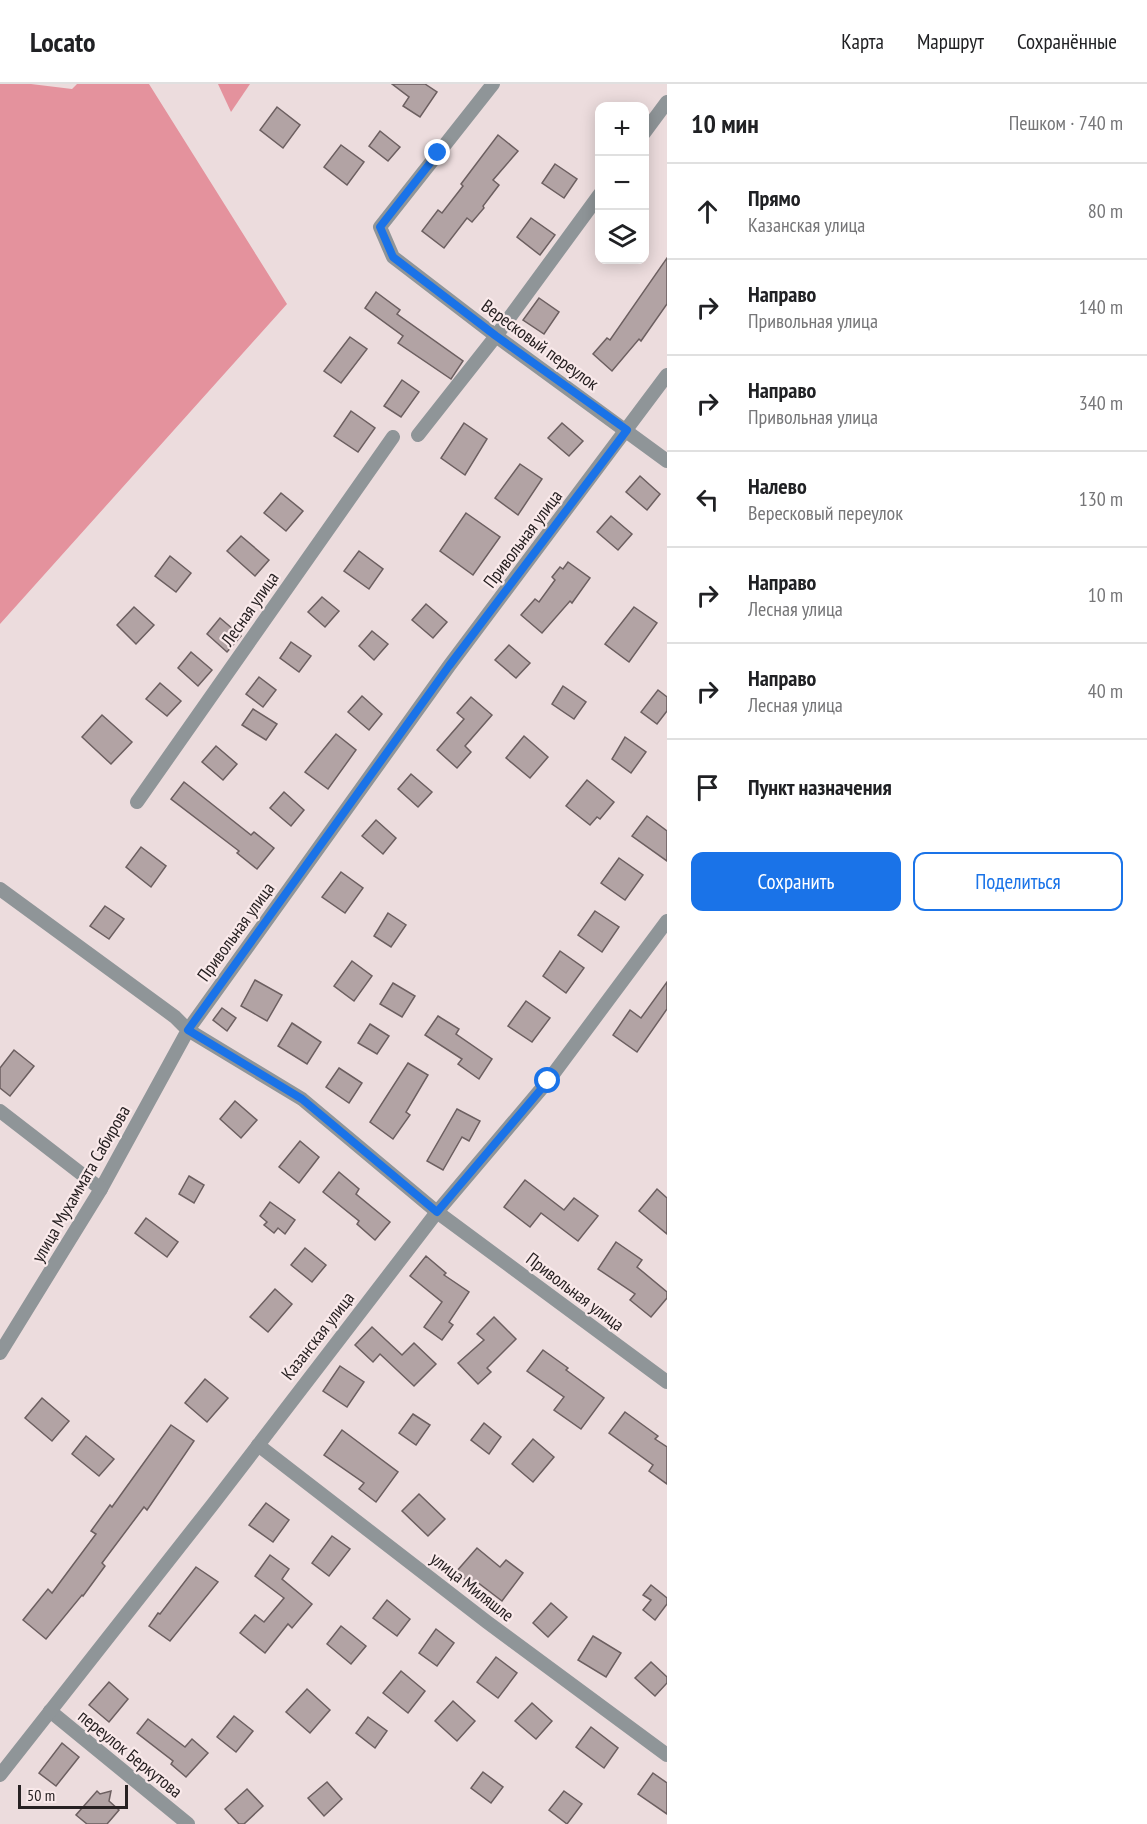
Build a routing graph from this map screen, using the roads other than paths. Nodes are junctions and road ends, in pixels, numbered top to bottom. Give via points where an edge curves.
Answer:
1 (493, 84) edge
2 (667, 102) edge
3 (649, 127) edge
4 (595, 201) edge
5 (496, 336) junction
6 (667, 375) edge
7 (627, 430) junction
8 (418, 435) dead end
9 (393, 436) dead end
10 (667, 461) edge
11 (137, 802) dead end
12 (0, 890) edge
13 (667, 921) edge
14 (188, 1030) junction
15 (0, 1111) edge
16 (101, 1188) junction
17 (437, 1212) junction
18 (2, 1345) edge
19 (667, 1382) edge
20 (258, 1445) junction
21 (50, 1711) junction
22 (667, 1755) edge
23 (0, 1775) edge
24 (188, 1824) edge

1 - 5 street, Вересковый переулок via 380,227 393,257
2 - 3 street
4 - 5 street
5 - 7 street, Вересковый переулок
5 - 8 street
6 - 7 street, Привольная улица
7 - 10 street, Вересковый переулок
7 - 14 street, Привольная улица via 449,666
9 - 11 street, Лесная улица
12 - 14 street
13 - 17 street, Казанская улица via 548,1081
14 - 16 street, улица Мухаммата Сабирова
14 - 17 street, Привольная улица via 302,1099
15 - 16 street
16 - 18 street, улица Мухаммата Сабирова
17 - 19 street, Привольная улица
17 - 20 street, Казанская улица
20 - 21 street, Казанская улица
20 - 22 street, улица Миляшле
21 - 23 street, Казанская улица
21 - 24 street, переулок Беркутова

